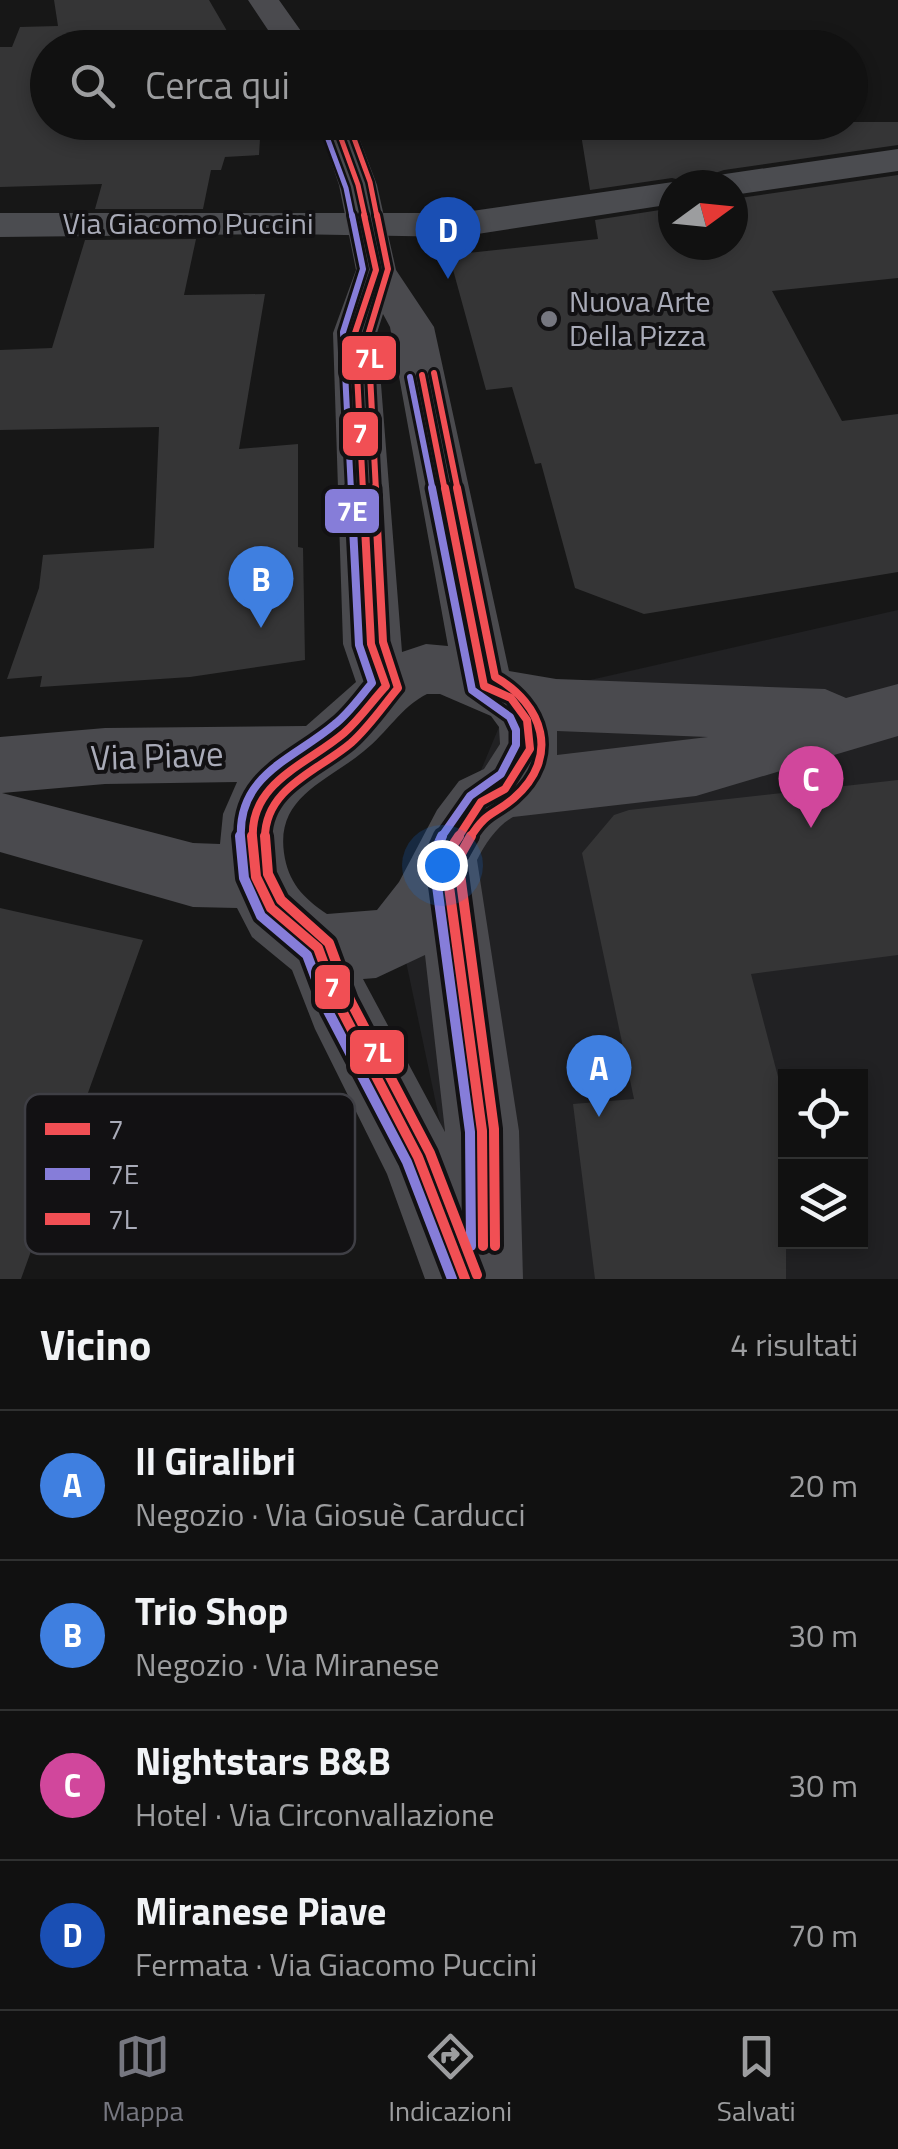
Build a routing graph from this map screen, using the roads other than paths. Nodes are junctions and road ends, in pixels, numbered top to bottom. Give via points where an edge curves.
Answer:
1 (263, 0) edge
2 (284, 30) edge
3 (341, 140) edge
4 (898, 160) edge
5 (748, 182) edge
6 (658, 195) edge
7 (0, 226) edge
8 (371, 247) junction
9 (386, 686) junction
10 (498, 692) junction
11 (883, 714) edge
12 (314, 753) junction
13 (0, 766) edge
14 (506, 789) junction
15 (0, 822) edge
16 (446, 857) junction
17 (256, 877) junction
18 (318, 948) junction
19 (465, 1279) edge
20 (483, 1279) edge

1 - 2 street
3 - 8 street
4 - 5 street
6 - 8 street, Via Giacomo Puccini via 458,225
7 - 8 street, Via Giacomo Puccini
8 - 9 street via 354,333 371,644
8 - 10 street via 412,327
9 - 10 street via 413,672 443,669
9 - 12 street via 345,732
10 - 11 street via 556,705
10 - 14 street via 527,720 530,749
11 - 14 street via 696,768
12 - 13 street, Via Piave via 106,756
12 - 17 street via 256,806
14 - 16 street via 482,802
15 - 17 street via 193,875
16 - 18 street via 400,933 376,944
16 - 20 street via 482,1131
17 - 18 street via 271,908
18 - 19 street via 339,1005 418,1157

